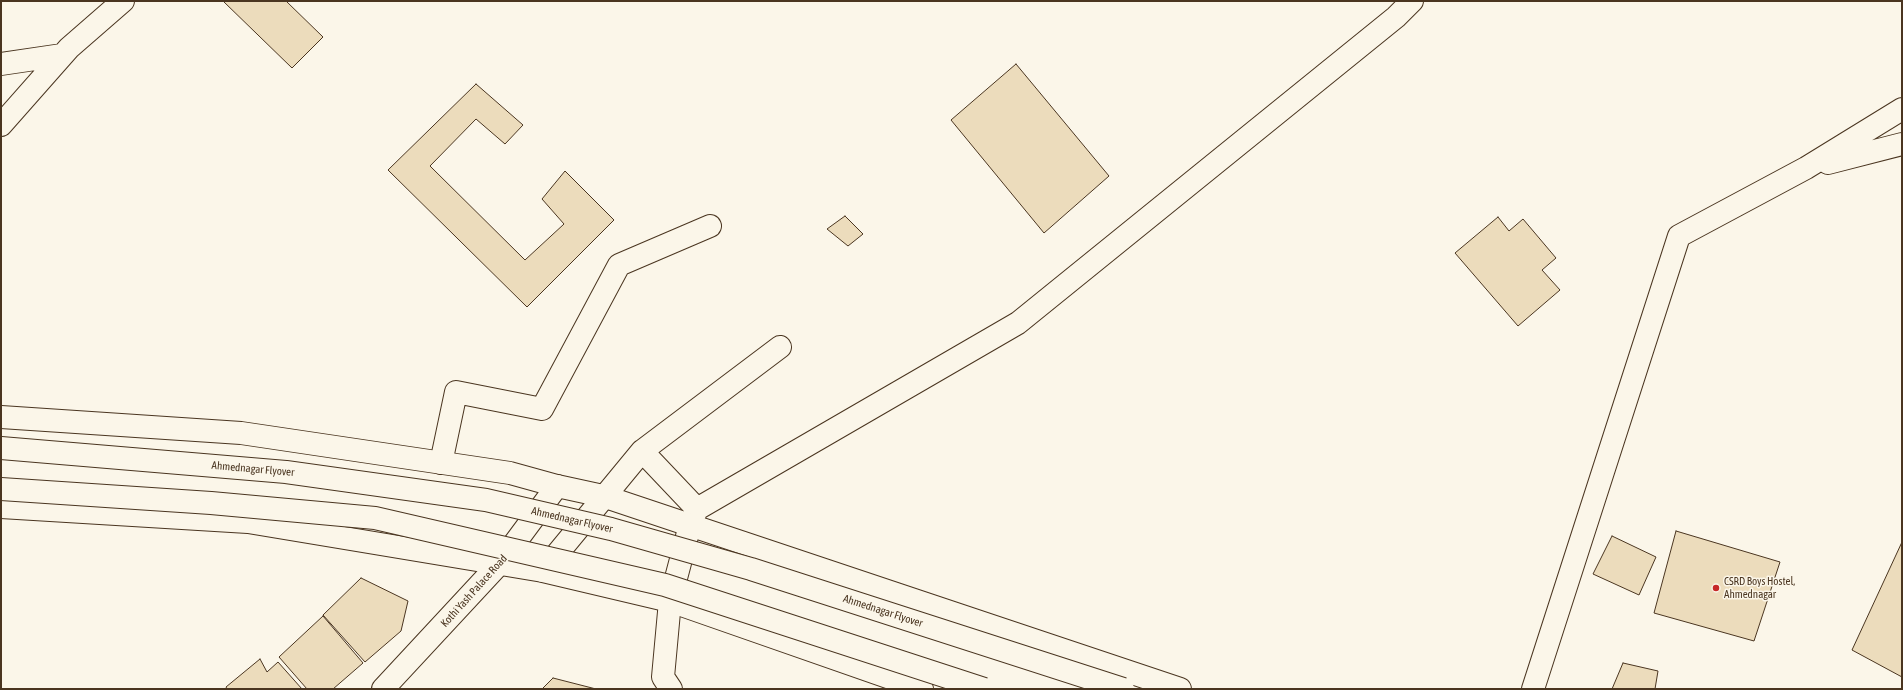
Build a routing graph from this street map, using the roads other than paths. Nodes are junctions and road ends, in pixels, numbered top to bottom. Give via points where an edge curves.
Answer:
1 (123, 1) edge
2 (1412, 1) edge
3 (62, 55) junction
4 (1, 64) edge
5 (1902, 109) edge
6 (1, 125) edge
7 (1902, 144) edge
8 (1806, 168) junction
9 (710, 226) dead end
10 (780, 347) dead end
11 (1, 417) edge
12 (1, 448) edge
13 (642, 451) junction
14 (441, 462) junction
15 (557, 486) junction
16 (1, 489) edge
17 (603, 496) junction
18 (1, 507) edge
19 (694, 517) junction
20 (500, 564) junction
21 (543, 571) junction
22 (670, 600) junction
23 (383, 689) edge
24 (671, 689) edge
25 (922, 689) edge
26 (984, 689) edge
27 (1123, 689) edge
28 (1180, 689) edge
29 (1533, 689) edge

1 - 3 main road
2 - 19 main road via 1390,22 1018,323
3 - 4 main road
3 - 6 main road
5 - 8 main road
7 - 8 main road
8 - 29 main road via 1679,236
9 - 14 main road via 619,265 542,409 456,392
10 - 13 main road
11 - 14 main road via 241,433
12 - 27 main road, Ahmednagar Flyover, bridge via 286,472 486,500 611,529 751,569
13 - 17 main road
13 - 19 main road
14 - 15 main road via 510,473
15 - 17 main road
15 - 20 main road, Kothi Yash Palace Road
16 - 26 main road, bridge via 375,518 665,585
17 - 19 main road
17 - 21 main road
18 - 20 main road via 248,522
19 - 22 main road
19 - 28 main road
20 - 21 main road
20 - 23 main road, Kothi Yash Palace Road
21 - 22 main road
22 - 24 main road via 663,677
22 - 25 main road

